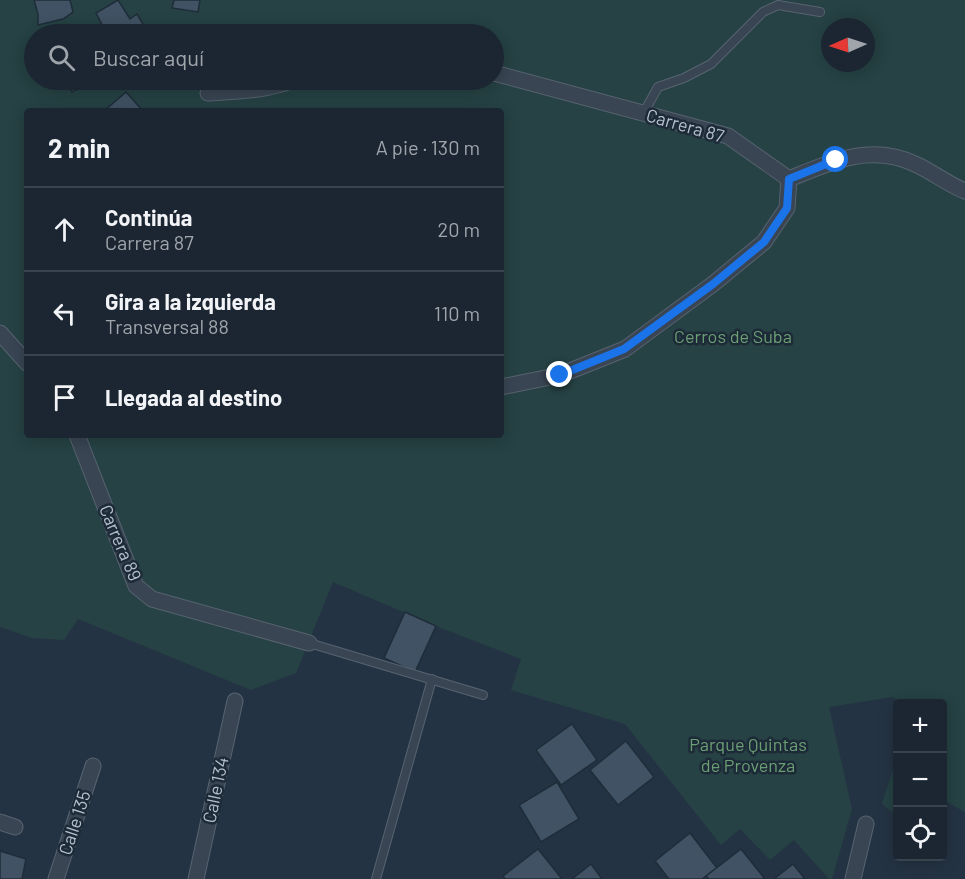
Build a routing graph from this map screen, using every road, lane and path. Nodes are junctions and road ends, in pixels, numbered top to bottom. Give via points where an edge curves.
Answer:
1 (820, 12) dead end
2 (504, 76) edge
3 (257, 90) edge
4 (208, 93) dead end
5 (643, 114) junction
6 (789, 179) junction
7 (965, 191) edge
8 (0, 333) edge
9 (24, 360) edge
10 (504, 386) edge
11 (78, 438) edge
12 (309, 643) joint
13 (432, 679) junction
14 (483, 695) dead end
15 (235, 701) dead end
16 (93, 766) dead end
17 (0, 822) edge
18 (866, 824) dead end
19 (15, 827) dead end
20 (56, 879) edge
21 (196, 879) edge
22 (375, 879) edge
23 (853, 879) edge

1 - 5 lane via 778,5 763,12 711,64 658,87
2 - 5 street, Carrera 87
3 - 4 street
5 - 6 street, Carrera 87 via 728,136
6 - 7 street via 836,160 879,154 914,164
6 - 10 street via 787,208 764,242 624,349 560,375
8 - 9 street
11 - 12 street, Carrera 89 via 136,586 152,599
12 - 13 lane
13 - 14 lane
13 - 22 lane
15 - 21 street, Calle 134
16 - 20 street, Calle 135
17 - 19 street
18 - 23 street

